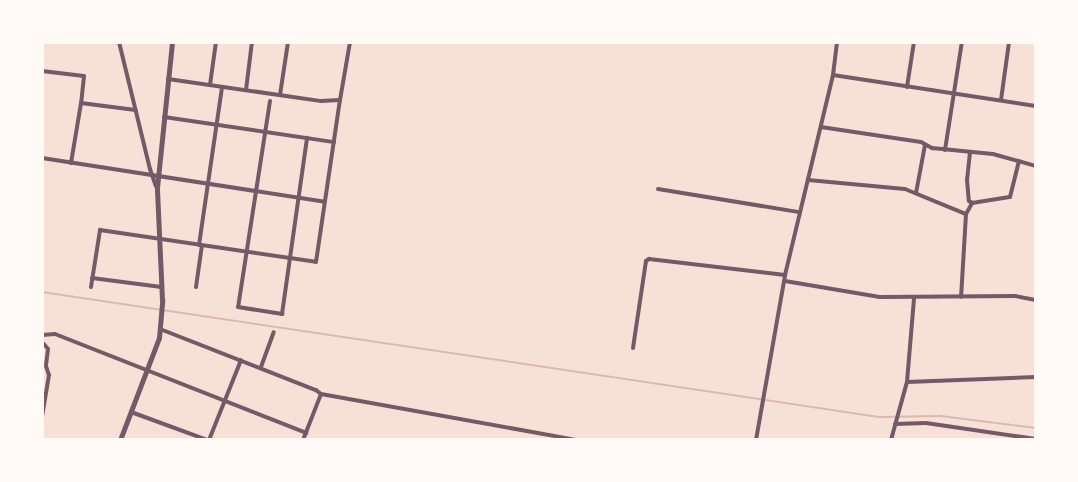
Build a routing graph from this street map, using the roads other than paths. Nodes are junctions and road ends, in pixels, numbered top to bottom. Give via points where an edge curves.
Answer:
1 (119, 42) edge
2 (172, 42) edge
3 (216, 42) edge
4 (252, 42) edge
5 (288, 42) edge
6 (350, 42) edge
7 (837, 42) edge
8 (914, 42) edge
9 (962, 42) edge
10 (1009, 42) edge
11 (42, 71) edge
12 (833, 75) junction
13 (168, 79) junction
14 (210, 85) junction
15 (222, 87) junction
16 (907, 87) junction
17 (246, 90) junction
18 (954, 94) junction
19 (280, 95) junction
20 (340, 100) junction
21 (1001, 100) junction
22 (270, 101) dead end
23 (81, 103) junction
24 (1036, 106) edge
25 (136, 110) junction
26 (164, 117) junction
27 (216, 124) junction
28 (821, 128) junction
29 (266, 131) junction
30 (307, 138) junction
31 (334, 142) junction
32 (925, 145) junction
33 (945, 150) junction
34 (970, 152) junction
35 (42, 158) edge
36 (1019, 161) junction
37 (72, 163) junction
38 (1036, 166) edge
39 (152, 176) junction
40 (158, 177) junction
41 (808, 180) junction
42 (207, 185) junction
43 (157, 188) junction
44 (658, 189) dead end
45 (257, 192) junction
46 (916, 193) junction
47 (298, 198) junction
48 (325, 202) junction
49 (972, 203) junction
50 (799, 212) junction
51 (966, 214) junction
52 (160, 239) junction
53 (200, 245) junction
54 (247, 252) junction
55 (290, 258) junction
56 (785, 275) junction
57 (92, 278) junction
58 (785, 281) junction
59 (91, 287) dead end
60 (161, 287) junction
61 (196, 287) dead end
62 (962, 297) junction
63 (914, 298) junction
64 (1036, 300) edge
65 (160, 329) junction
66 (274, 332) dead end
67 (42, 335) edge
68 (42, 342) edge
69 (633, 348) dead end
70 (241, 360) junction
71 (261, 368) junction
72 (147, 369) junction
73 (1036, 377) edge
74 (907, 382) junction
75 (45, 385) edge
76 (321, 394) junction
77 (224, 402) junction
78 (131, 412) junction
79 (42, 417) edge
80 (896, 422) junction
81 (306, 433) junction
82 (120, 440) edge
83 (208, 440) edge
84 (303, 440) edge
85 (576, 440) edge
86 (756, 440) edge
87 (891, 440) edge
88 (1036, 440) edge

1 - 25 street
2 - 13 street
3 - 14 street
4 - 17 street
5 - 19 street
6 - 20 street
7 - 12 street
8 - 16 street
9 - 18 street
10 - 21 street
11 - 23 street via 84,76
12 - 16 street
12 - 28 street
13 - 14 street
13 - 26 street
14 - 15 street
15 - 17 street
15 - 27 street
16 - 18 street
17 - 19 street
18 - 21 street
18 - 33 street
19 - 20 street
20 - 31 street
21 - 24 street
22 - 29 street
23 - 25 street
23 - 37 street
25 - 39 street
26 - 27 street
26 - 40 street
27 - 29 street
27 - 42 street
28 - 32 street
28 - 41 street
29 - 30 street
29 - 45 street
30 - 31 street
30 - 47 street
31 - 48 street
32 - 33 street
32 - 46 street
33 - 34 street
34 - 36 street
34 - 49 street via 967,180
35 - 37 street
36 - 38 street
36 - 49 street via 1010,197
37 - 39 street
39 - 40 street
39 - 43 street
40 - 42 street
40 - 43 street
41 - 46 street
41 - 50 street
42 - 45 street
42 - 53 street
43 - 52 street
44 - 50 street
45 - 47 street
45 - 54 street
46 - 51 street
47 - 48 street
47 - 55 street
48 - 55 street via 316,262
49 - 51 street
50 - 56 street
51 - 62 street
52 - 53 street
52 - 57 street via 100,230
52 - 60 street
53 - 54 street
53 - 61 street
54 - 55 street
54 - 55 street via 238,307 282,314
56 - 58 street
56 - 69 street via 649,259
57 - 59 street
57 - 60 street
58 - 63 street via 880,297
58 - 86 street
60 - 65 street
62 - 63 street
62 - 64 street via 1015,296
63 - 74 street
65 - 70 street
65 - 72 street
66 - 71 street
67 - 72 street via 55,334
68 - 75 street via 48,349
70 - 71 street
70 - 77 street
71 - 76 street
72 - 77 street
72 - 78 street
73 - 74 street
74 - 80 street
75 - 79 street
76 - 81 street
76 - 85 street
77 - 81 street
77 - 83 street
78 - 82 street
78 - 83 street
80 - 87 street
80 - 88 street
81 - 84 street

